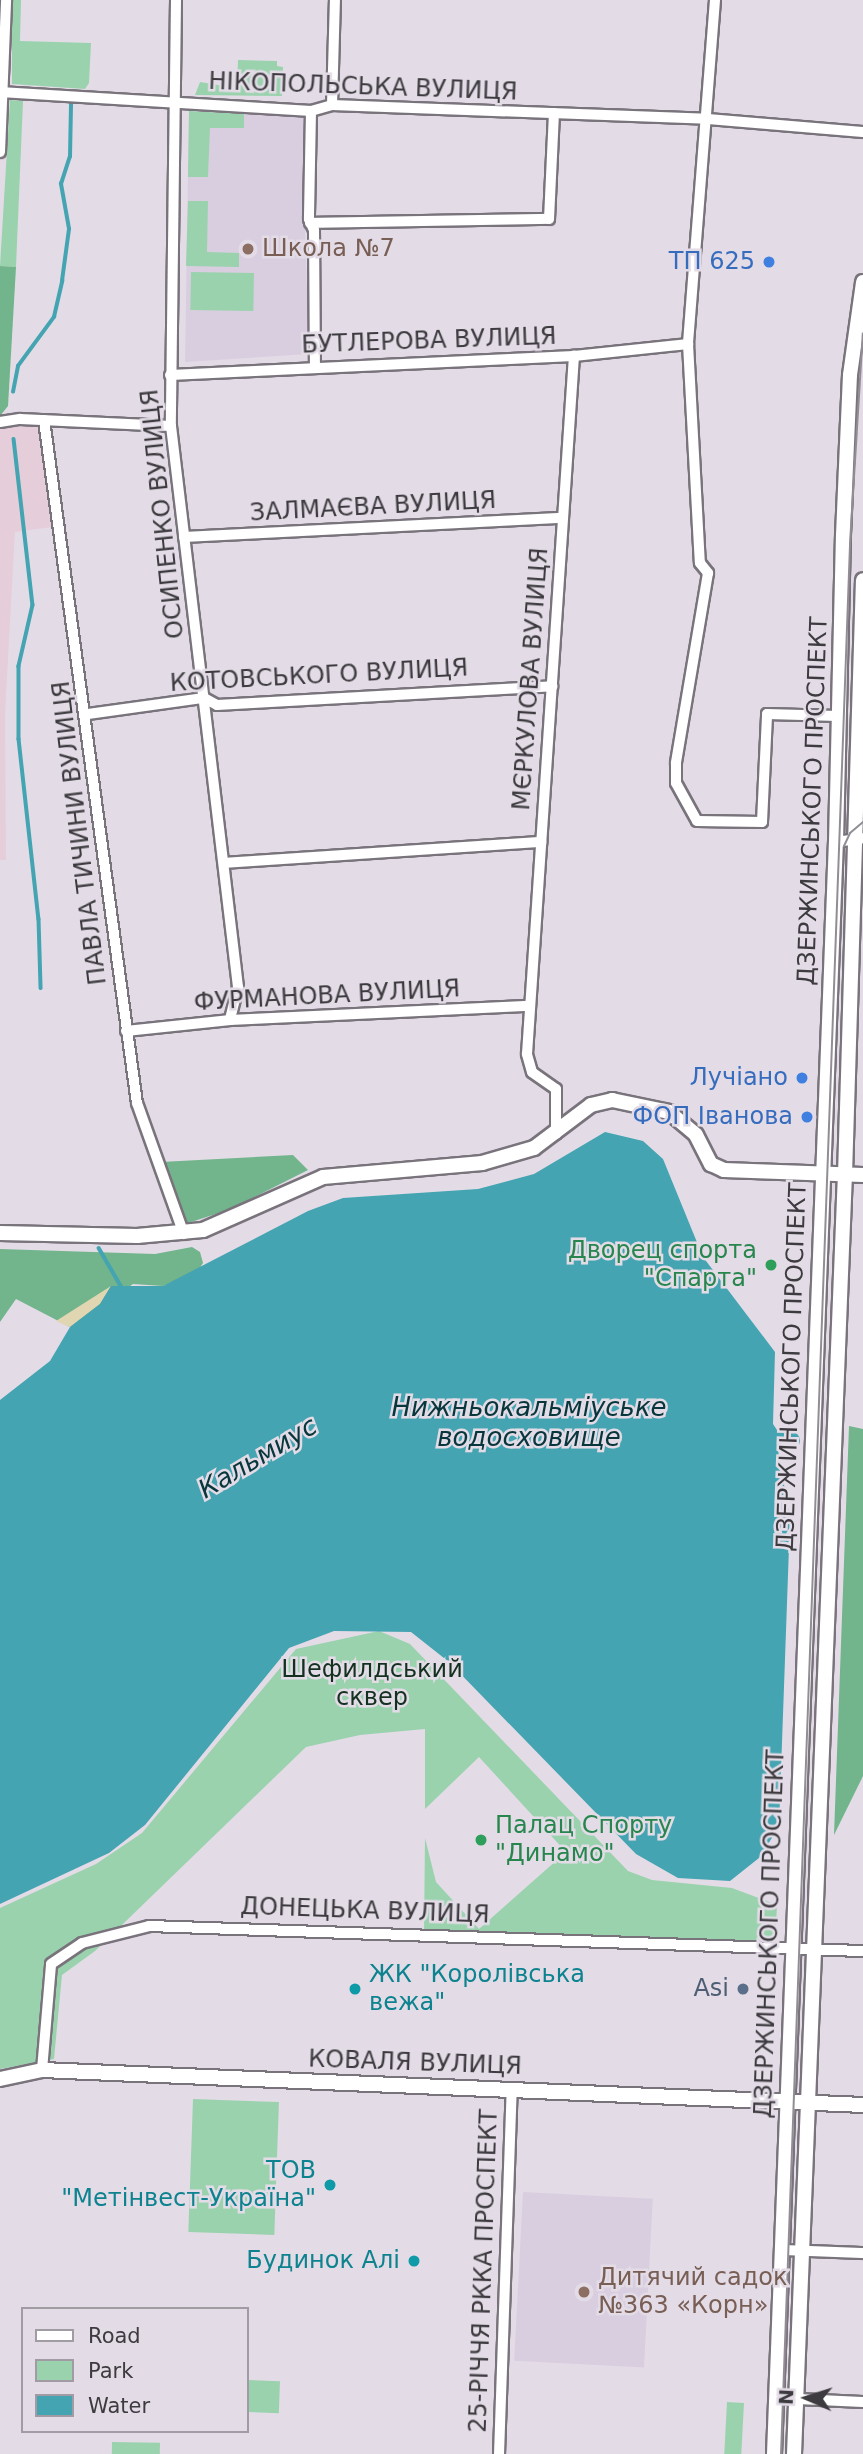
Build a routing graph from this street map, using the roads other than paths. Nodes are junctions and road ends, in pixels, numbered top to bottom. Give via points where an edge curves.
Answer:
1 (6, 0) edge
2 (176, 0) edge
3 (335, 0) edge
4 (715, 0) edge
5 (2, 92) edge
6 (176, 102) junction
7 (332, 105) junction
8 (311, 111) junction
9 (554, 113) junction
10 (707, 119) junction
11 (863, 132) edge
12 (0, 152) edge
13 (310, 223) junction
14 (863, 282) edge
15 (688, 344) junction
16 (574, 356) junction
17 (315, 365) junction
18 (170, 375) junction
19 (44, 420) junction
20 (0, 422) edge
21 (171, 426) junction
22 (563, 519) junction
23 (184, 537) junction
24 (863, 580) edge
25 (552, 685) junction
26 (204, 698) junction
27 (88, 714) junction
28 (838, 716) junction
29 (860, 840) edge
30 (541, 842) junction
31 (836, 842) junction
32 (224, 863) junction
33 (530, 1006) junction
34 (230, 1020) junction
35 (126, 1031) junction
36 (556, 1134) junction
37 (823, 1175) junction
38 (845, 1175) junction
39 (863, 1175) edge
40 (0, 1233) edge
41 (184, 1234) junction
42 (863, 1951) edge
43 (793, 1952) junction
44 (814, 1952) junction
45 (42, 2070) junction
46 (0, 2079) edge
47 (512, 2090) junction
48 (787, 2102) junction
49 (809, 2103) junction
50 (863, 2105) edge
51 (782, 2250) junction
52 (802, 2251) junction
53 (863, 2253) edge
54 (776, 2398) junction
55 (796, 2399) junction
56 (863, 2402) edge
57 (499, 2454) edge
58 (774, 2454) edge
59 (794, 2454) edge

1 - 5 street
2 - 6 street, ОСИПЕНКО ВУЛИЦЯ
3 - 7 street
4 - 10 street
5 - 6 street, НІКОПОЛЬСЬКА ВУЛИЦЯ
5 - 12 street
6 - 8 street, НІКОПОЛЬСЬКА ВУЛИЦЯ
6 - 18 street, ОСИПЕНКО ВУЛИЦЯ
7 - 8 street, НІКОПОЛЬСЬКА ВУЛИЦЯ
7 - 9 street, НІКОПОЛЬСЬКА ВУЛИЦЯ
8 - 13 street
9 - 10 street, НІКОПОЛЬСЬКА ВУЛИЦЯ
9 - 13 street via 549,219
10 - 11 street, НІКОПОЛЬСЬКА ВУЛИЦЯ
10 - 15 street
13 - 17 street
14 - 28 street, ДЗЕРЖИНСЬКОГО ПРОСПЕКТ via 850,375
15 - 16 street, БУТЛЕРОВА ВУЛИЦЯ
15 - 28 street via 700,563 708,573 676,783 697,821 762,822 767,714
16 - 17 street, БУТЛЕРОВА ВУЛИЦЯ
16 - 22 street, МЄРКУЛОВА ВУЛИЦЯ
17 - 18 street, БУТЛЕРОВА ВУЛИЦЯ
18 - 21 street, ОСИПЕНКО ВУЛИЦЯ
19 - 20 street
19 - 21 street
19 - 27 street, ПАВЛА ТИЧИНИ ВУЛИЦЯ
21 - 23 street, ОСИПЕНКО ВУЛИЦЯ
22 - 23 street, ЗАЛМАЄВА ВУЛИЦЯ
22 - 25 street, МЄРКУЛОВА ВУЛИЦЯ
23 - 26 street, ОСИПЕНКО ВУЛИЦЯ
24 - 29 street, ДЗЕРЖИНСЬКОГО ПРОСПЕКТ
25 - 26 street, КОТОВСЬКОГО ВУЛИЦЯ via 216,705
25 - 30 street, МЄРКУЛОВА ВУЛИЦЯ
26 - 27 street, КОТОВСЬКОГО ВУЛИЦЯ
26 - 32 street, ОСИПЕНКО ВУЛИЦЯ
27 - 35 street, ПАВЛА ТИЧИНИ ВУЛИЦЯ
28 - 31 street, ДЗЕРЖИНСЬКОГО ПРОСПЕКТ
29 - 31 street
29 - 38 street, ДЗЕРЖИНСЬКОГО ПРОСПЕКТ
30 - 32 street
30 - 33 street, МЄРКУЛОВА ВУЛИЦЯ
31 - 37 street, ДЗЕРЖИНСЬКОГО ПРОСПЕКТ
32 - 34 street, ОСИПЕНКО ВУЛИЦЯ via 239,987
33 - 34 street, ФУРМАНОВА ВУЛИЦЯ
33 - 36 street, МЄРКУЛОВА ВУЛИЦЯ via 528,1067 556,1089
34 - 35 street, ФУРМАНОВА ВУЛИЦЯ
35 - 41 street, ПАВЛА ТИЧИНИ ВУЛИЦЯ via 137,1103
36 - 37 street via 600,1101 639,1102 683,1122 696,1135 706,1158 724,1170
36 - 41 street via 534,1148 482,1163 323,1177 235,1219
37 - 38 street
37 - 43 street, ДЗЕРЖИНСЬКОГО ПРОСПЕКТ
38 - 39 street
38 - 44 street, ДЗЕРЖИНСЬКОГО ПРОСПЕКТ
40 - 41 street
42 - 44 street
43 - 44 street
43 - 45 street, ДОНЕЦЬКА ВУЛИЦЯ via 343,1931 128,1929 82,1943 51,1964
43 - 48 street, ДЗЕРЖИНСЬКОГО ПРОСПЕКТ
44 - 49 street, ДЗЕРЖИНСЬКОГО ПРОСПЕКТ
45 - 46 street, КОВАЛЯ ВУЛИЦЯ
45 - 47 street, КОВАЛЯ ВУЛИЦЯ
47 - 48 street, КОВАЛЯ ВУЛИЦЯ
47 - 57 street, 25-РІЧЧЯ РККА ПРОСПЕКТ
48 - 49 street
48 - 51 street, ДЗЕРЖИНСЬКОГО ПРОСПЕКТ
49 - 50 street
49 - 52 street, ДЗЕРЖИНСЬКОГО ПРОСПЕКТ
51 - 52 street
51 - 54 street, ДЗЕРЖИНСЬКОГО ПРОСПЕКТ
52 - 53 street
52 - 55 street, ДЗЕРЖИНСЬКОГО ПРОСПЕКТ
54 - 55 street
54 - 58 street, ДЗЕРЖИНСЬКОГО ПРОСПЕКТ
55 - 56 street
55 - 59 street, ДЗЕРЖИНСЬКОГО ПРОСПЕКТ

